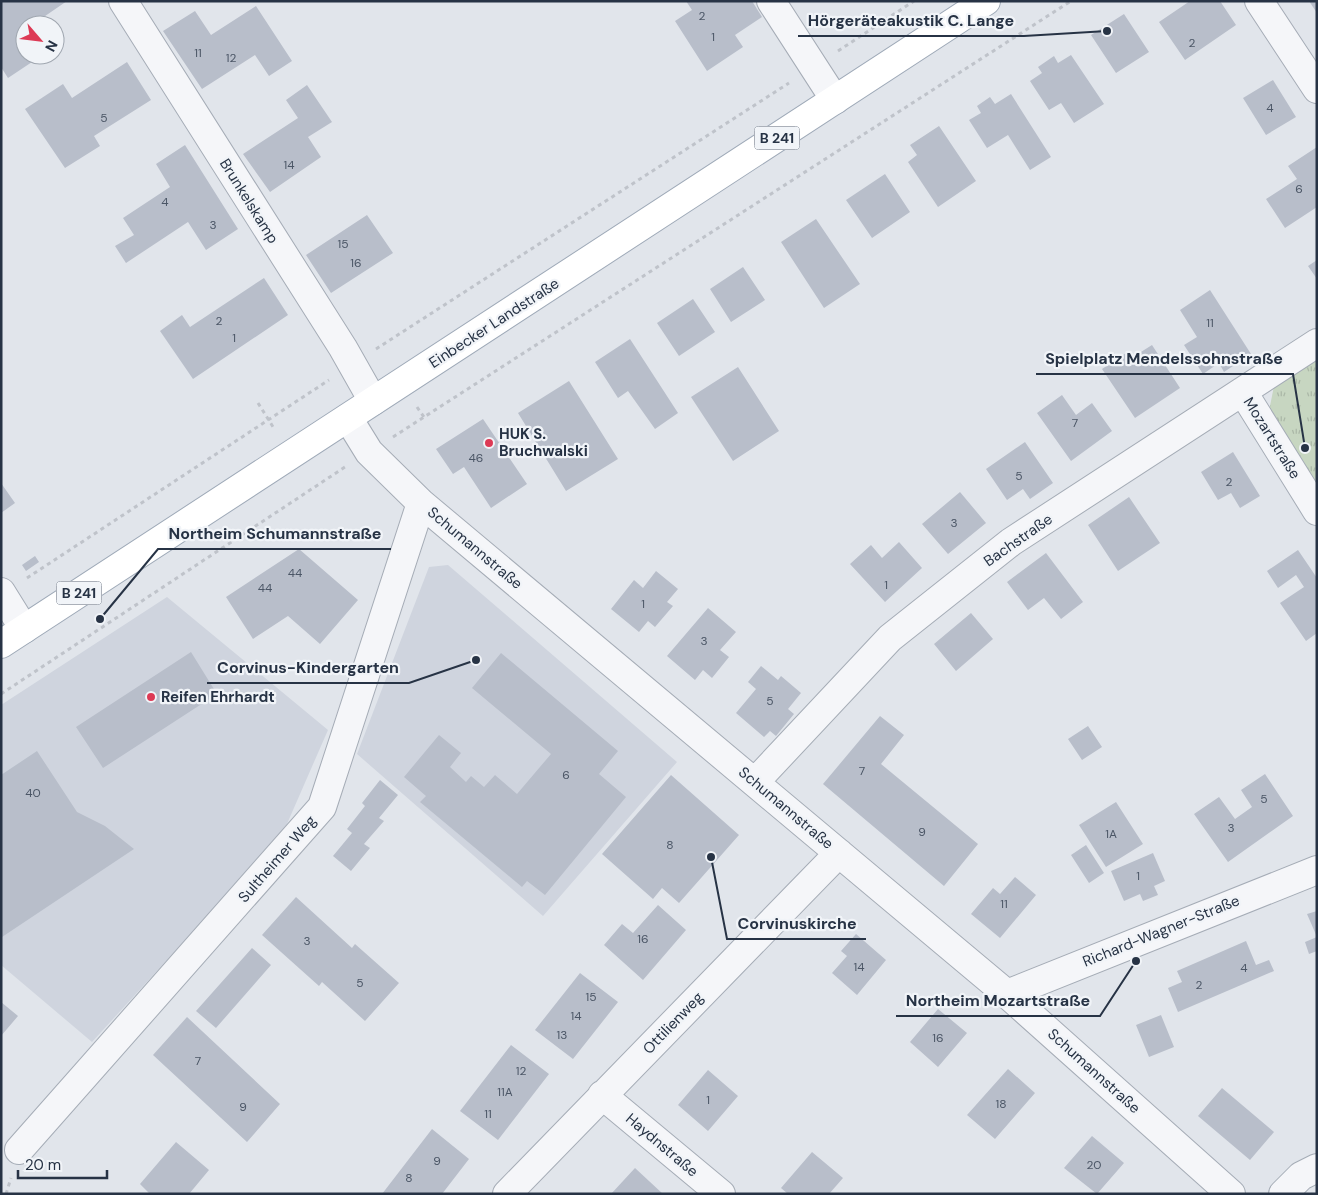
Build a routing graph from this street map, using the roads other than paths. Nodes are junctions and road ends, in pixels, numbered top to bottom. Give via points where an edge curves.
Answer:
1 (123, 1) edge
2 (771, 1) edge
3 (986, 1) edge
4 (1259, 1) edge
5 (1314, 79) edge
6 (835, 100) junction
7 (1317, 342) edge
8 (1243, 392) junction
9 (374, 401) junction
10 (348, 418) junction
11 (421, 503) junction
12 (1317, 511) edge
13 (2, 593) edge
14 (24, 629) junction
15 (1, 644) edge
16 (755, 782) junction
17 (839, 853) junction
18 (1317, 870) edge
19 (1007, 994) junction
20 (602, 1095) junction
21 (19, 1150) dead end
22 (1317, 1168) edge
23 (506, 1194) edge
24 (721, 1194) edge
25 (1231, 1194) edge
26 (1283, 1194) edge

1 - 9 street, Brunkelskamp
2 - 6 street
3 - 6 main road, Einbecker Landstraße / B 241
4 - 5 street
6 - 9 main road, Einbecker Landstraße / B 241
7 - 8 street, Bachstraße
8 - 12 street, Mozartstraße
8 - 16 street, Bachstraße via 1011,542 890,638
9 - 10 main road, Einbecker Landstraße / B 241
10 - 11 street, Schumannstraße via 369,452
10 - 14 main road, Einbecker Landstraße / B 241
11 - 16 street, Schumannstraße
11 - 21 street, Sultheimer Weg via 322,807
13 - 14 street
14 - 15 main road, Einbecker Landstraße / B 241
16 - 17 street, Schumannstraße
17 - 19 street, Schumannstraße
17 - 20 street, Ottilienweg
18 - 19 street, Richard-Wagner-Straße
19 - 25 street, Schumannstraße
20 - 23 street, Ottilienweg
20 - 24 street, Haydnstraße
22 - 26 street via 1301,1176

